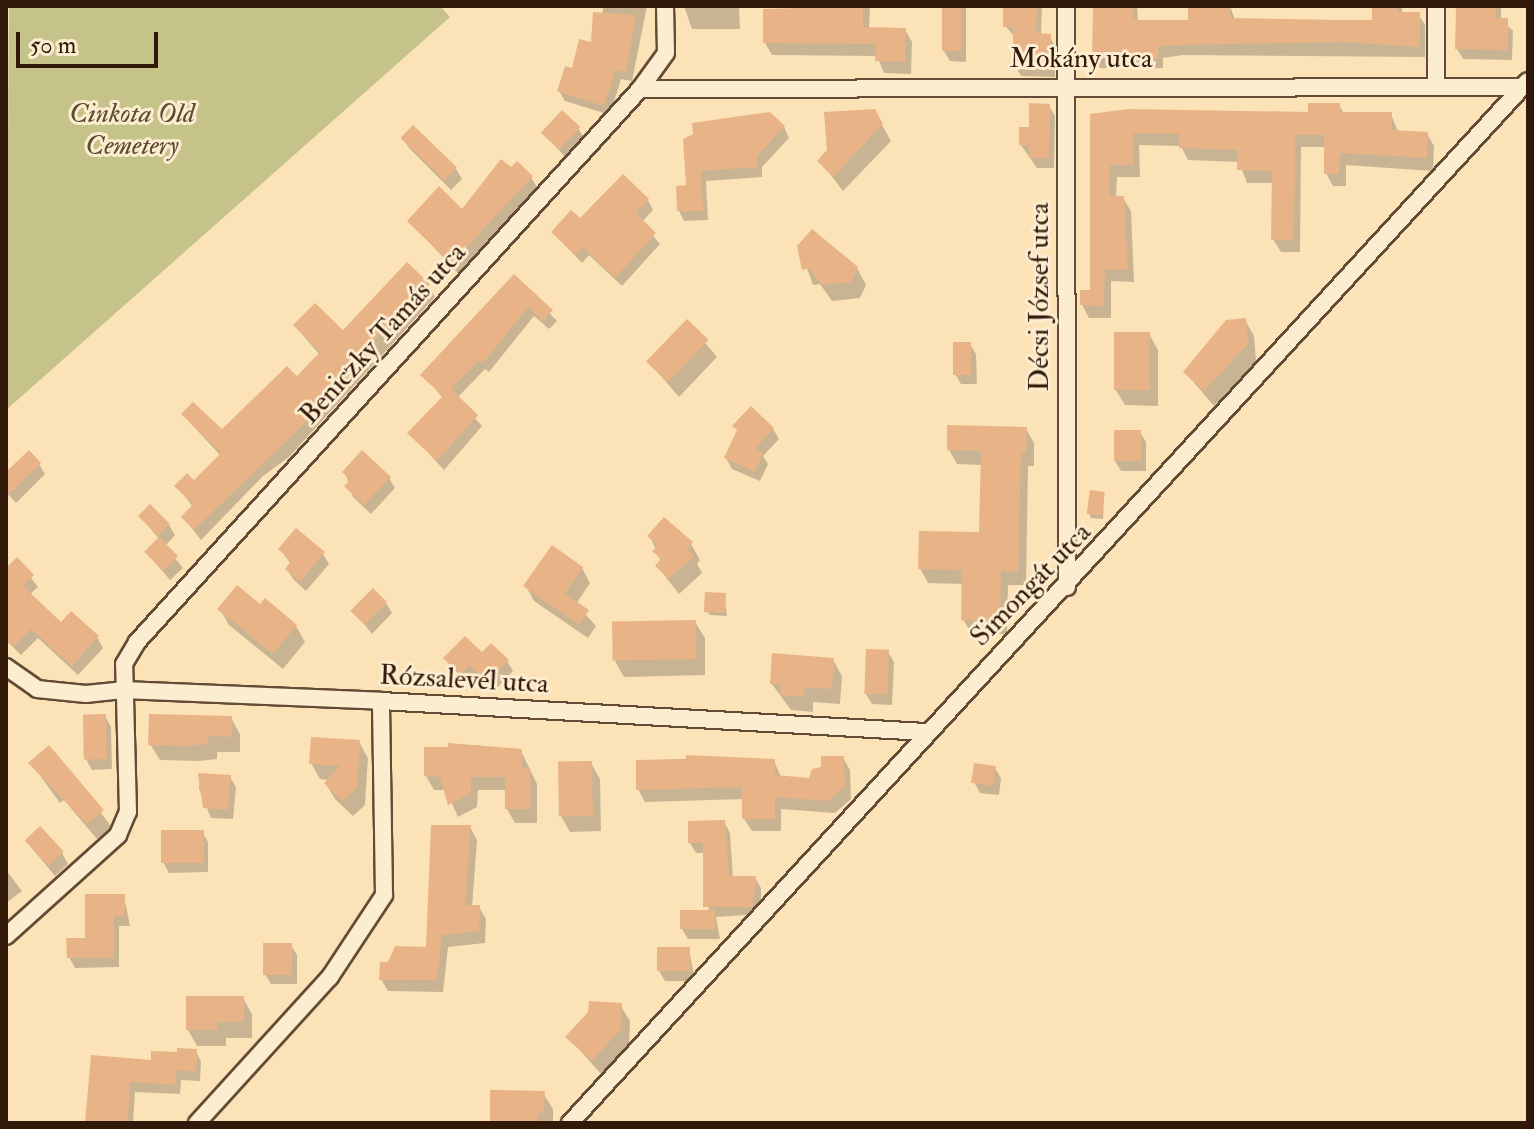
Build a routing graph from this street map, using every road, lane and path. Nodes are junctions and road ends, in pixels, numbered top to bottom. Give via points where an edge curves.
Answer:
1 (665, 6) edge
2 (1066, 6) edge
3 (1436, 6) edge
4 (1525, 84) edge
5 (1065, 85) junction
6 (1436, 85) junction
7 (640, 89) junction
8 (1067, 587) junction
9 (6, 667) edge
10 (123, 690) junction
11 (381, 701) junction
12 (925, 732) junction
13 (6, 936) edge
14 (197, 1123) edge
15 (570, 1123) edge

1 - 7 street, Beniczky Tamás utca via 666,53
2 - 5 street, Décsi József utca
3 - 6 street
4 - 6 street, Mokány utca
4 - 8 street, Simongát utca
5 - 6 street, Mokány utca
5 - 7 street, Mokány utca
5 - 8 street, Décsi József utca
7 - 10 street, Beniczky Tamás utca via 137,642 124,664
8 - 12 street, Simongát utca
9 - 10 street, Rózsalevél utca via 37,689 86,694
10 - 11 street, Rózsalevél utca
10 - 13 street, Beniczky Tamás utca via 128,812 118,835
11 - 12 street, Rózsalevél utca
11 - 14 street via 384,895 330,977
12 - 15 street, Simongát utca

